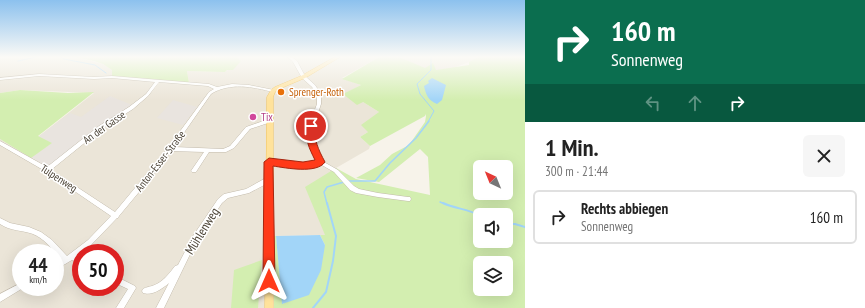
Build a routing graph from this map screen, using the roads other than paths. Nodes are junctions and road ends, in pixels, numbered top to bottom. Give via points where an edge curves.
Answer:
1 (300, 71) edge
2 (313, 71) edge
3 (303, 77) junction
4 (0, 79) edge
5 (158, 81) junction
6 (216, 88) junction
7 (273, 91) junction
8 (269, 121) junction
9 (0, 143) edge
10 (171, 149) junction
11 (207, 151) junction
12 (269, 162) junction
13 (320, 162) junction
14 (47, 170) junction
15 (194, 171) dead end
16 (268, 180) junction
17 (408, 199) dead end
18 (116, 216) junction
19 (0, 221) edge
20 (88, 244) edge
21 (72, 257) edge
22 (66, 260) joint
23 (181, 265) junction
24 (124, 284) edge
25 (12, 291) edge
26 (145, 291) dead end
27 (0, 298) edge
28 (120, 308) edge
29 (160, 308) edge
30 (269, 308) edge

1 - 3 street
2 - 3 main road
3 - 7 main road
3 - 13 street via 314,85 320,96 310,131 312,145
4 - 5 street via 38,75 94,78 112,76
5 - 6 street via 209,85
5 - 14 street, An der Gasse via 147,95 131,108 101,127
6 - 7 street via 253,86
6 - 10 street, Anton-Esser-Straße
7 - 8 main road via 270,97
8 - 11 street via 248,128 232,147 224,151
8 - 12 main road
9 - 14 street, Tulpenweg
10 - 11 street
10 - 18 street, Anton-Esser-Straße
11 - 15 street
12 - 13 street via 303,166
12 - 16 main road
13 - 17 street via 342,176 358,191
14 - 18 street, Tulpenweg
16 - 23 street, Mühlenweg via 247,191 226,196 195,238
16 - 30 main road
18 - 20 street, Anton-Esser-Straße
19 - 22 street via 6,226 40,234
21 - 22 street, Anton-Esser-Straße
23 - 26 street via 161,285
23 - 29 street, Mühlenweg
24 - 28 street via 133,288
25 - 27 street

